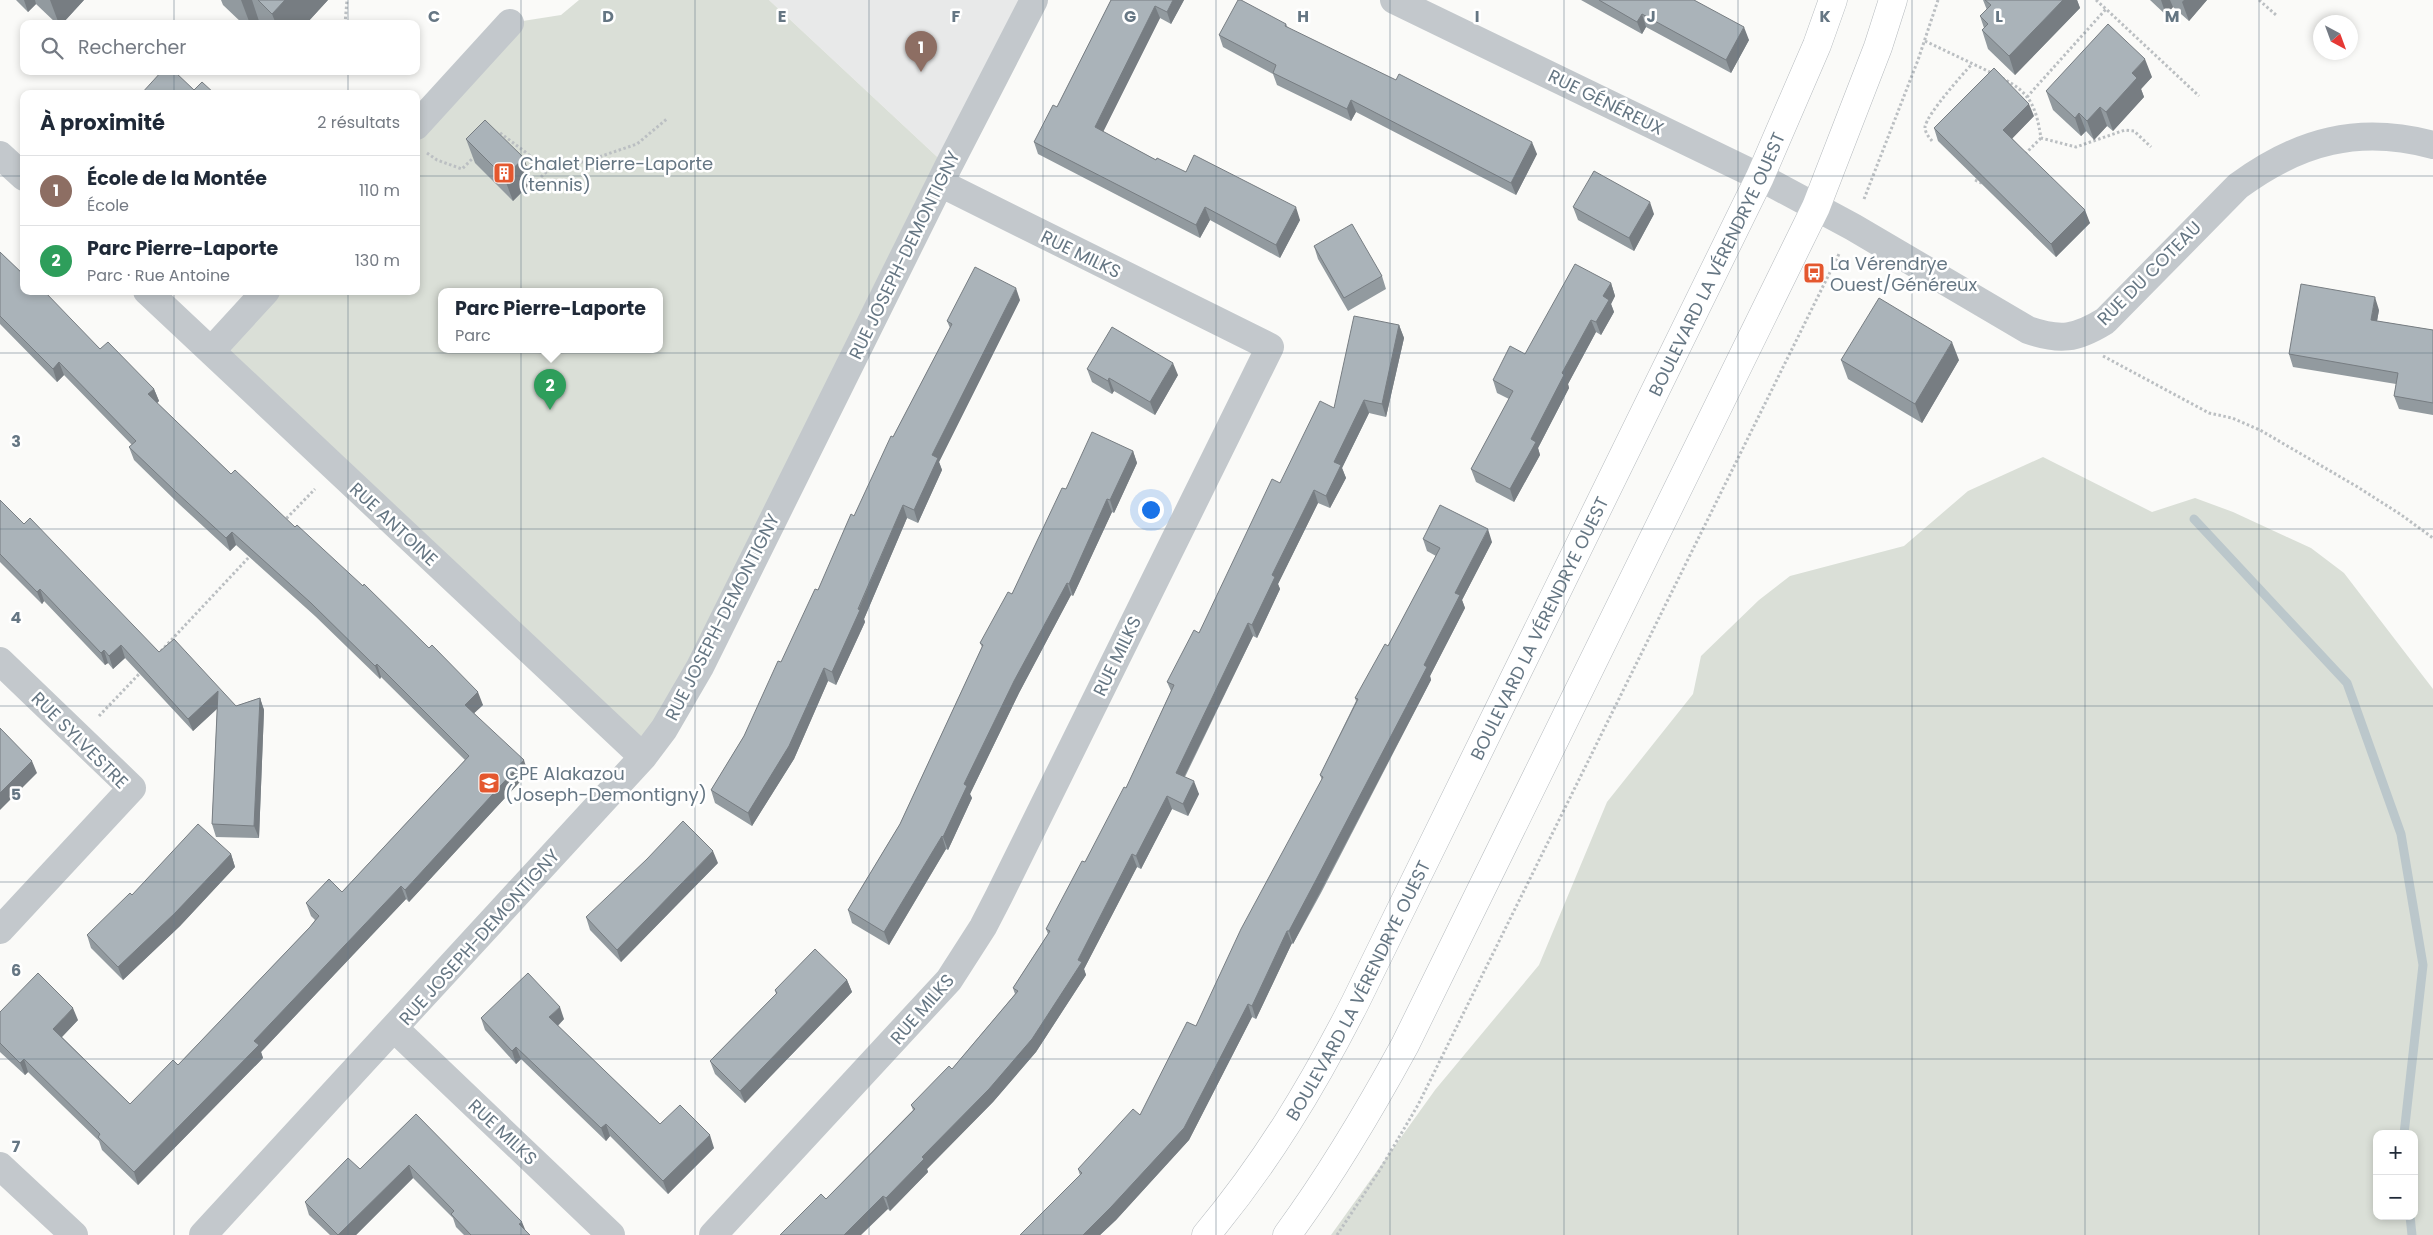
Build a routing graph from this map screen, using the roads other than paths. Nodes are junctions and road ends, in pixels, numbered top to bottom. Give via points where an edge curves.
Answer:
1 (1034, 0) edge
2 (1394, 0) edge
3 (1833, 0) edge
4 (1893, 0) edge
5 (1437, 9) edge
6 (510, 23) dead end
7 (420, 138) edge
8 (2433, 144) edge
9 (0, 155) edge
10 (20, 173) edge
11 (1760, 177) junction
12 (940, 184) junction
13 (1816, 207) junction
14 (150, 295) edge
15 (262, 295) edge
16 (211, 351) junction
17 (0, 661) edge
18 (643, 757) junction
19 (0, 930) edge
20 (395, 1029) junction
21 (0, 1166) edge
22 (74, 1235) edge
23 (203, 1235) edge
24 (612, 1235) edge
25 (713, 1235) edge
26 (1206, 1235) edge
27 (1286, 1235) edge

1 - 12 street, RUE JOSEPH-DEMONTIGNY
2 - 5 street, RUE GÉNÉREUX
3 - 11 main road, BOULEVARD LA VÉRENDRYE OUEST
4 - 13 main road
5 - 11 street, RUE GÉNÉREUX
6 - 7 street
8 - 13 street, RUE DU COTEAU via 2412,139 2352,136 2317,144 2258,170 2214,209 2104,321 2069,337 2048,337 2028,330
9 - 10 street
11 - 13 street, RUE GÉNÉREUX
11 - 26 main road, BOULEVARD LA VÉRENDRYE OUEST via 1318,1074 1266,1158
12 - 18 street, RUE JOSEPH-DEMONTIGNY via 700,667 664,729
12 - 25 street, RUE MILKS via 1270,347 999,896 967,954 926,1006
13 - 27 main road via 1405,1046 1360,1128
14 - 16 street, RUE ANTOINE
15 - 16 street
16 - 18 street, RUE ANTOINE
17 - 19 street, RUE SYLVESTRE via 132,788
18 - 20 street, RUE JOSEPH-DEMONTIGNY
20 - 23 street, RUE JOSEPH-DEMONTIGNY
20 - 24 street, RUE MILKS
21 - 22 street

